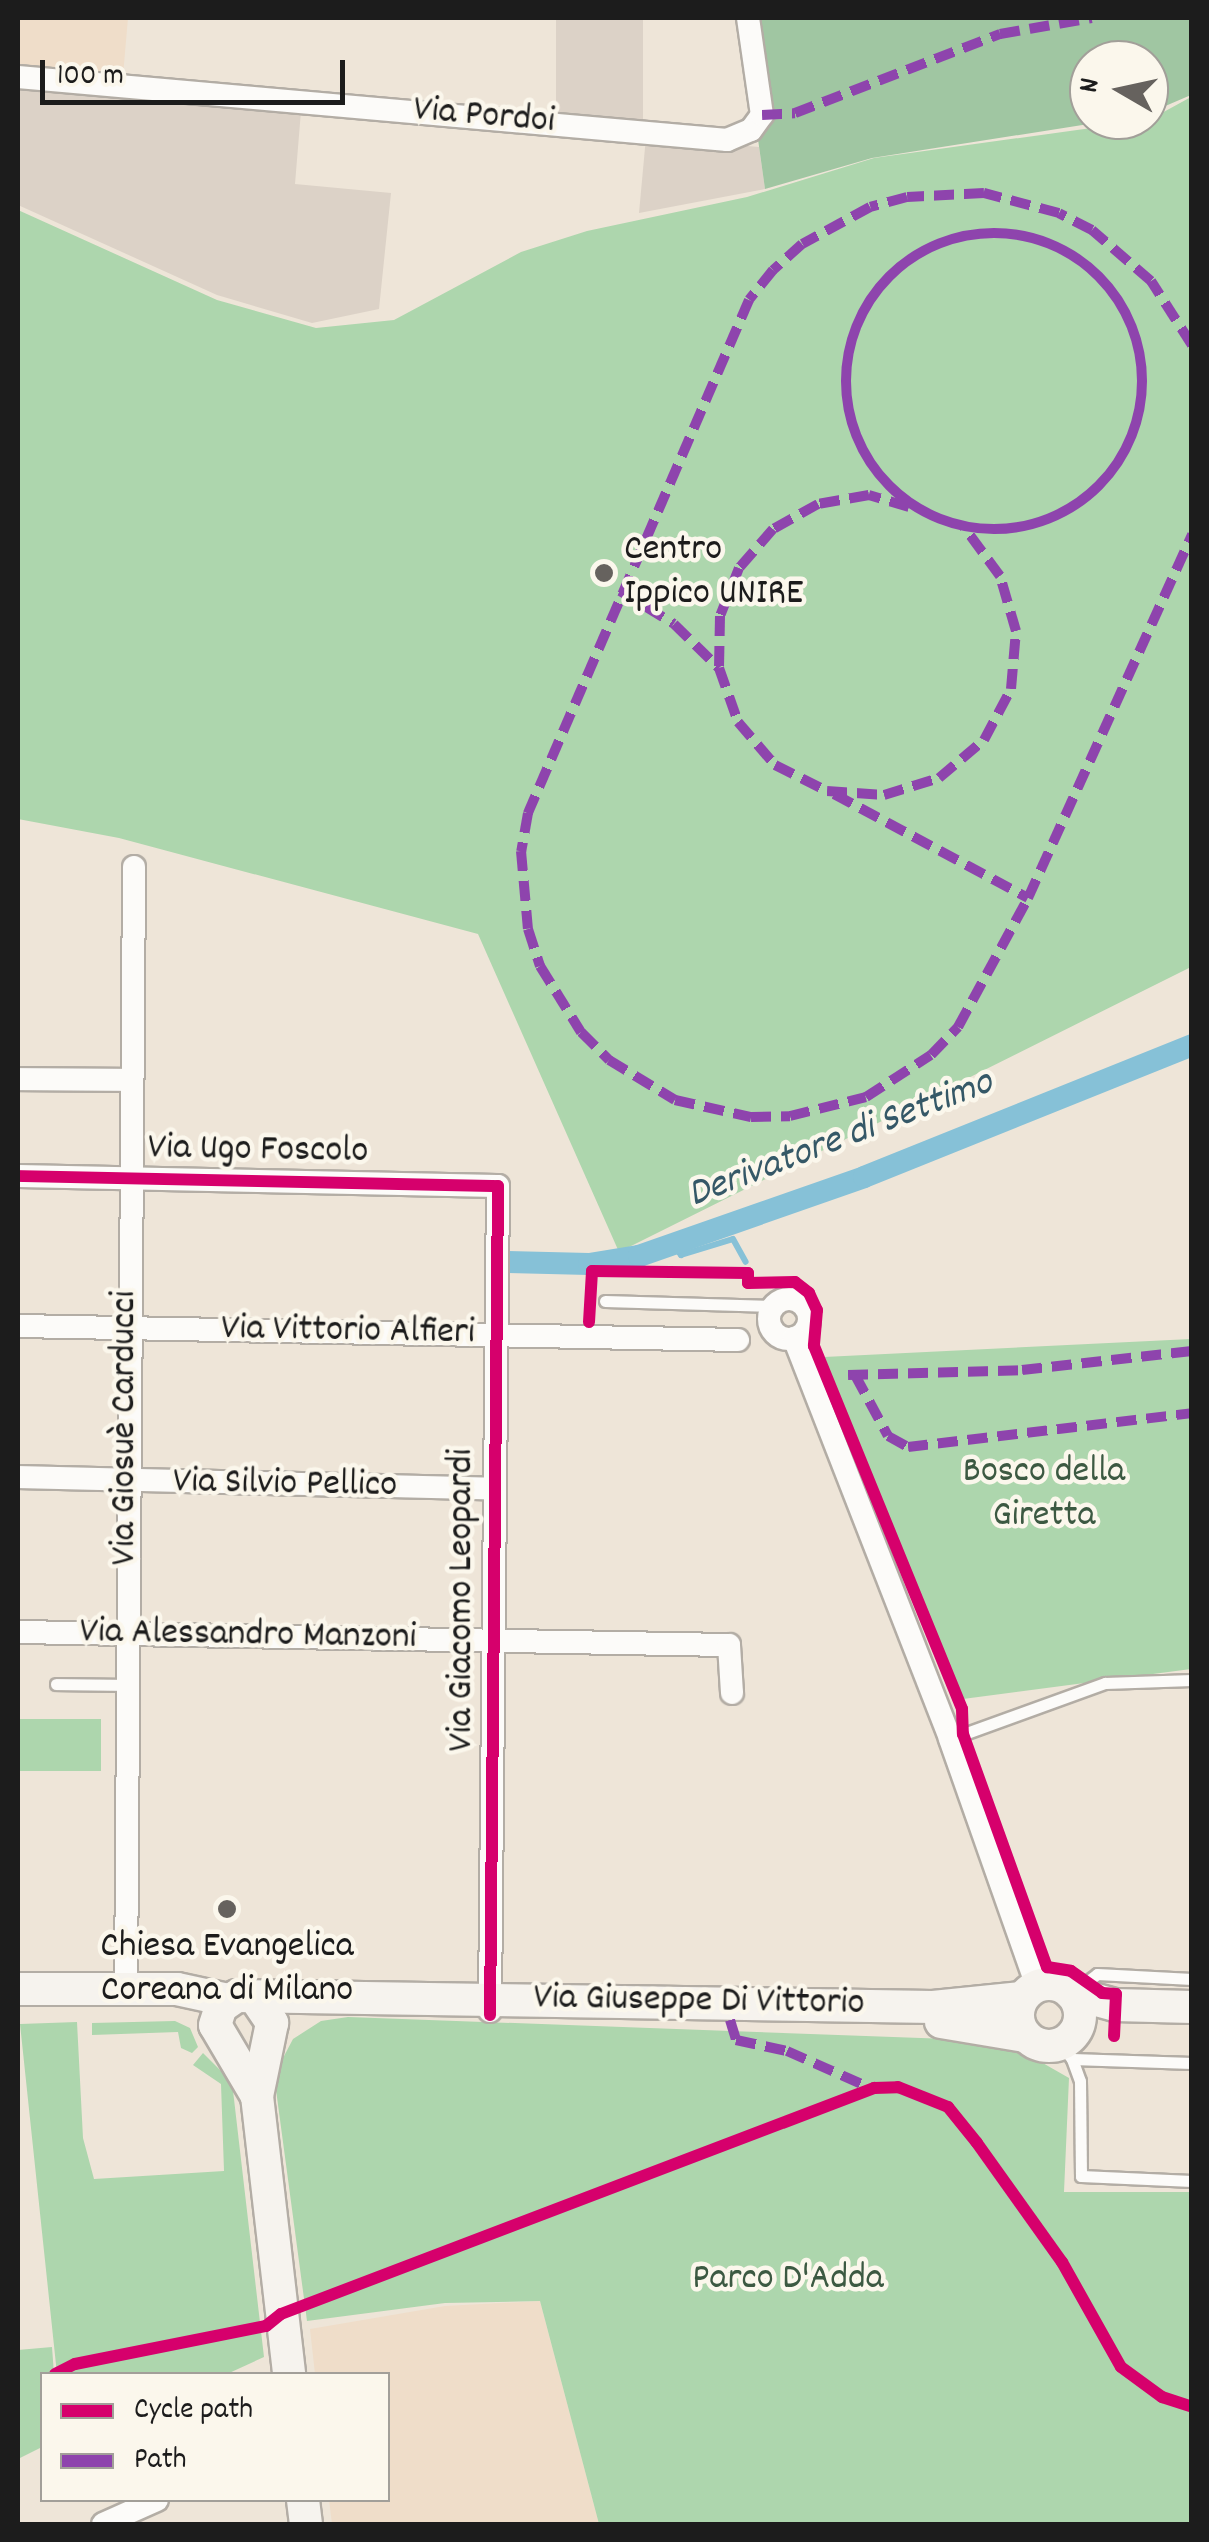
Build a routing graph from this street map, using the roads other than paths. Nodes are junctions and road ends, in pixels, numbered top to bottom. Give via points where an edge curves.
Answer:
1 (748, 18) edge
2 (18, 77) edge
3 (134, 866) dead end
4 (18, 1079) edge
5 (131, 1080) junction
6 (18, 1176) edge
7 (128, 1178) junction
8 (498, 1186) joint
9 (605, 1301) dead end
10 (774, 1306) joint
11 (18, 1326) edge
12 (127, 1328) junction
13 (495, 1334) junction
14 (738, 1340) dead end
15 (18, 1476) edge
16 (126, 1482) junction
17 (493, 1489) junction
18 (18, 1632) edge
19 (125, 1633) junction
20 (494, 1642) junction
21 (1192, 1680) edge
22 (56, 1684) dead end
23 (125, 1685) junction
24 (732, 1694) dead end
25 (950, 1739) junction
26 (1192, 1979) edge
27 (18, 1989) edge
28 (126, 1989) junction
29 (1030, 1992) junction
30 (1072, 1994) junction
31 (490, 2006) junction
32 (1192, 2007) edge
33 (244, 2023) junction
34 (1192, 2023) edge
35 (1025, 2036) junction
36 (1070, 2044) junction
37 (1192, 2063) edge
38 (1192, 2182) edge
39 (288, 2372) edge
40 (152, 2502) edge
41 (103, 2524) edge

1 - 2 street, Via Pordoi via 762,115 728,140
3 - 5 street, Via Giosuè Carducci
4 - 5 street
5 - 7 street, Via Giosuè Carducci
6 - 7 street, Via Ugo Foscolo
7 - 8 street, Via Ugo Foscolo
7 - 12 street, Via Giosuè Carducci
8 - 13 street, Via Giacomo Leopardi
9 - 10 lane
10 - 25 street via 771,1327 794,1338
11 - 12 street, Via Vittorio Alfieri
12 - 13 street, Via Vittorio Alfieri
12 - 16 street, Via Giosuè Carducci
13 - 14 street, Via Vittorio Alfieri
13 - 17 street, Via Giacomo Leopardi
15 - 16 street, Via Silvio Pellico
16 - 17 street, Via Silvio Pellico
16 - 19 street, Via Giosuè Carducci
17 - 20 street, Via Giacomo Leopardi
18 - 19 street, Via Alessandro Manzoni
19 - 20 street, Via Alessandro Manzoni
19 - 23 street, Via Giosuè Carducci
20 - 24 street, Via Alessandro Manzoni via 729,1645
20 - 31 street, Via Giacomo Leopardi
21 - 25 lane via 1104,1682
22 - 23 lane
23 - 28 street, Via Giosuè Carducci
25 - 29 street
26 - 30 lane via 1098,1974
27 - 28 street, Via Giuseppe Di Vittorio
28 - 33 street, Via Giuseppe Di Vittorio via 177,1990
29 - 30 street via 1056,1984
29 - 31 street, Via Giuseppe Di Vittorio via 933,2007
29 - 35 street via 1018,2013
30 - 32 street via 1115,2005
30 - 36 street
31 - 33 street, Via Giuseppe Di Vittorio via 320,2008
31 - 35 street, Via Giuseppe Di Vittorio via 933,2021
33 - 39 street
34 - 36 street via 1115,2020
35 - 36 street via 1041,2046
36 - 37 lane
36 - 38 lane via 1080,2081 1081,2176
40 - 41 street

